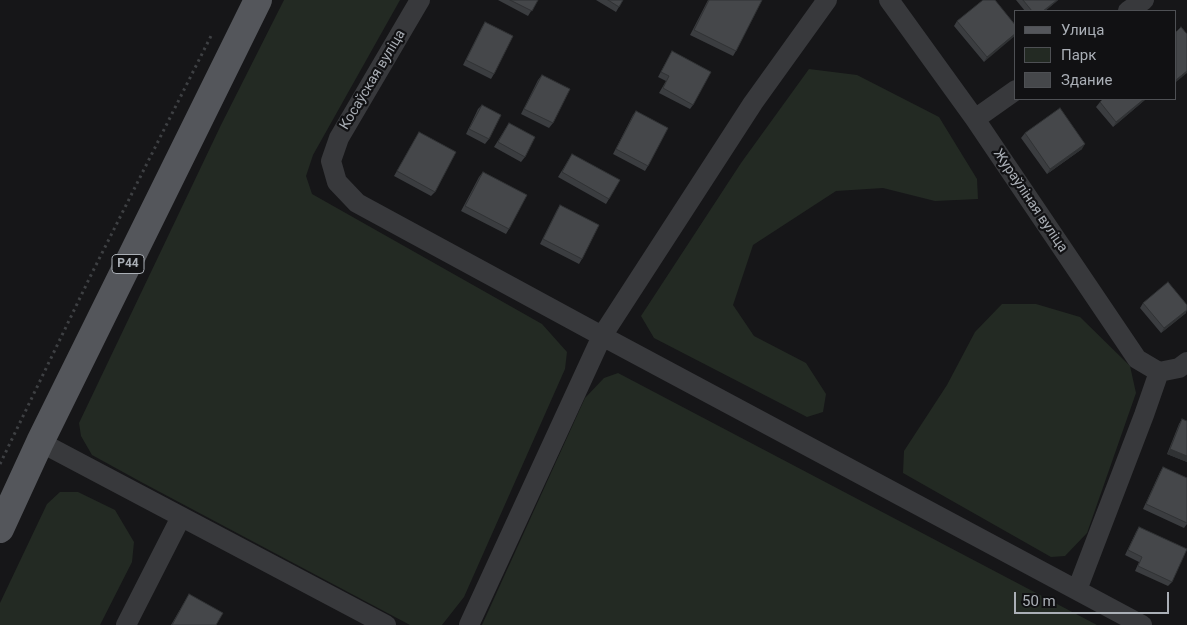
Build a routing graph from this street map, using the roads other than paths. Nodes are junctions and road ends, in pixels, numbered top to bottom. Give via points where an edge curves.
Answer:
1 (258, 0) edge
2 (420, 0) edge
3 (827, 0) edge
4 (889, 0) edge
5 (1144, 0) edge
6 (1129, 10) edge
7 (1014, 91) edge
8 (975, 119) junction
9 (602, 336) junction
10 (1187, 362) edge
11 (1158, 372) junction
12 (40, 442) junction
13 (181, 517) junction
14 (0, 529) edge
15 (1077, 590) junction
16 (126, 625) edge
17 (386, 625) edge
18 (469, 625) edge
19 (1142, 625) edge

1 - 12 main road, Р44
2 - 9 street, Косаўская вуліца via 338,138 331,161 337,182 357,203
3 - 9 street via 753,103
4 - 8 street, Жураўліная вуліца
5 - 6 street
7 - 8 street
8 - 11 street, Жураўліная вуліца via 1137,359
9 - 15 street
9 - 18 street
10 - 11 street via 1179,368
11 - 15 street
12 - 13 street
12 - 14 main road, Р44
13 - 16 street
13 - 17 street
15 - 19 street

